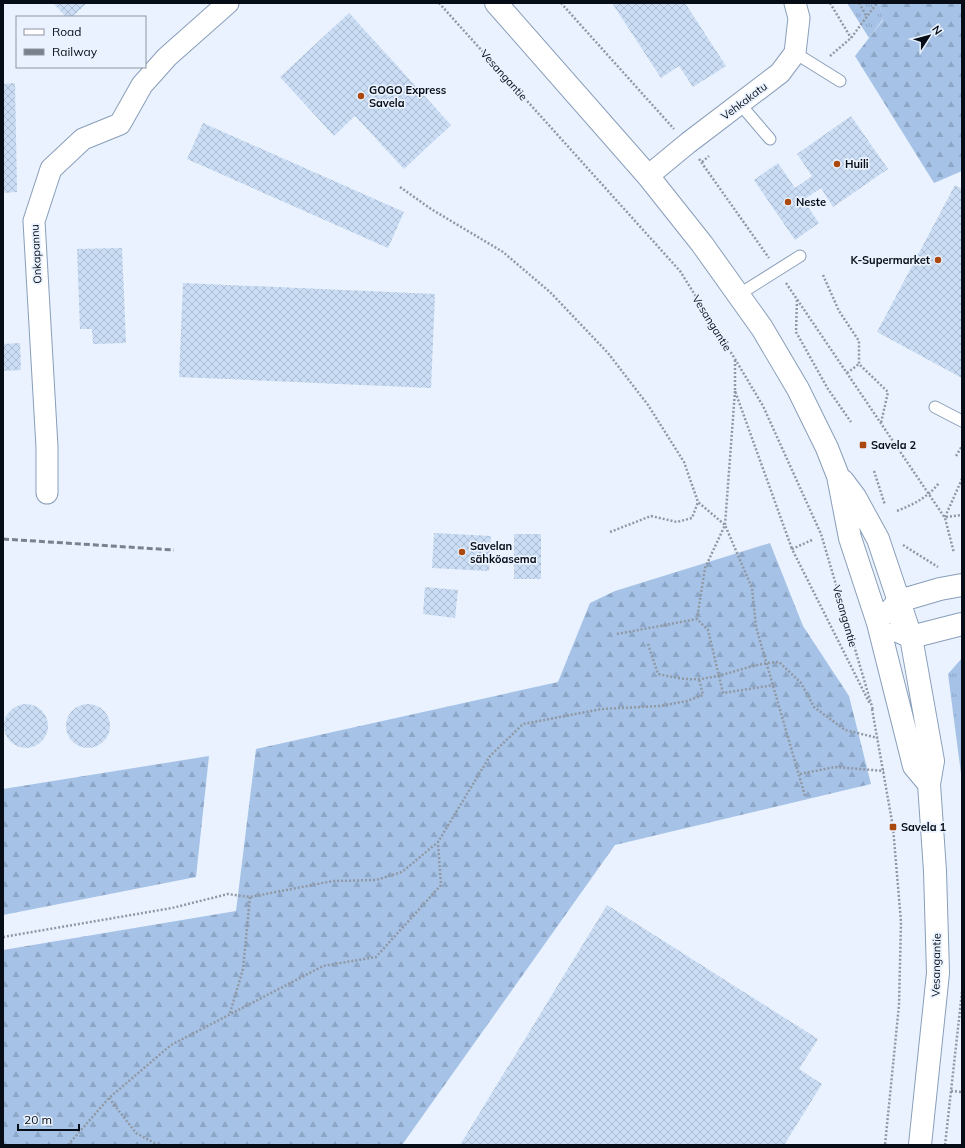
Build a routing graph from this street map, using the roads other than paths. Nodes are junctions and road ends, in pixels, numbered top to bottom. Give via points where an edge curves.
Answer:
1 (228, 3) edge
2 (496, 3) edge
3 (795, 3) edge
4 (795, 54) junction
5 (840, 81) dead end
6 (740, 104) junction
7 (770, 139) dead end
8 (648, 176) junction
9 (800, 256) dead end
10 (738, 295) junction
11 (935, 407) dead end
12 (962, 421) edge
13 (838, 476) junction
14 (47, 492) dead end
15 (962, 585) edge
16 (899, 601) junction
17 (878, 623) junction
18 (962, 624) edge
19 (911, 637) junction
20 (929, 784) junction
21 (920, 1145) edge

1 - 14 street, Onkapannu via 167,57 142,85 120,124 83,139 51,169 34,221 47,447
2 - 8 main road, Vesangantie
3 - 4 street via 799,18
4 - 5 lane
4 - 6 street, Vehkakatu via 780,73
6 - 7 lane
6 - 8 street, Vehkakatu
8 - 10 main road, Vesangantie via 702,244
9 - 10 lane
10 - 13 main road, Vesangantie via 762,328 798,389
11 - 12 lane
13 - 16 main road, Vesangantie via 855,497 878,539
13 - 17 main road, Vesangantie via 850,538
15 - 16 main road
16 - 17 main road
16 - 19 main road, Vesangantie
17 - 19 main road
17 - 20 main road, Vesangantie via 914,766
18 - 19 main road
19 - 20 main road, Vesangantie via 933,761
20 - 21 main road, Vesangantie via 938,973

